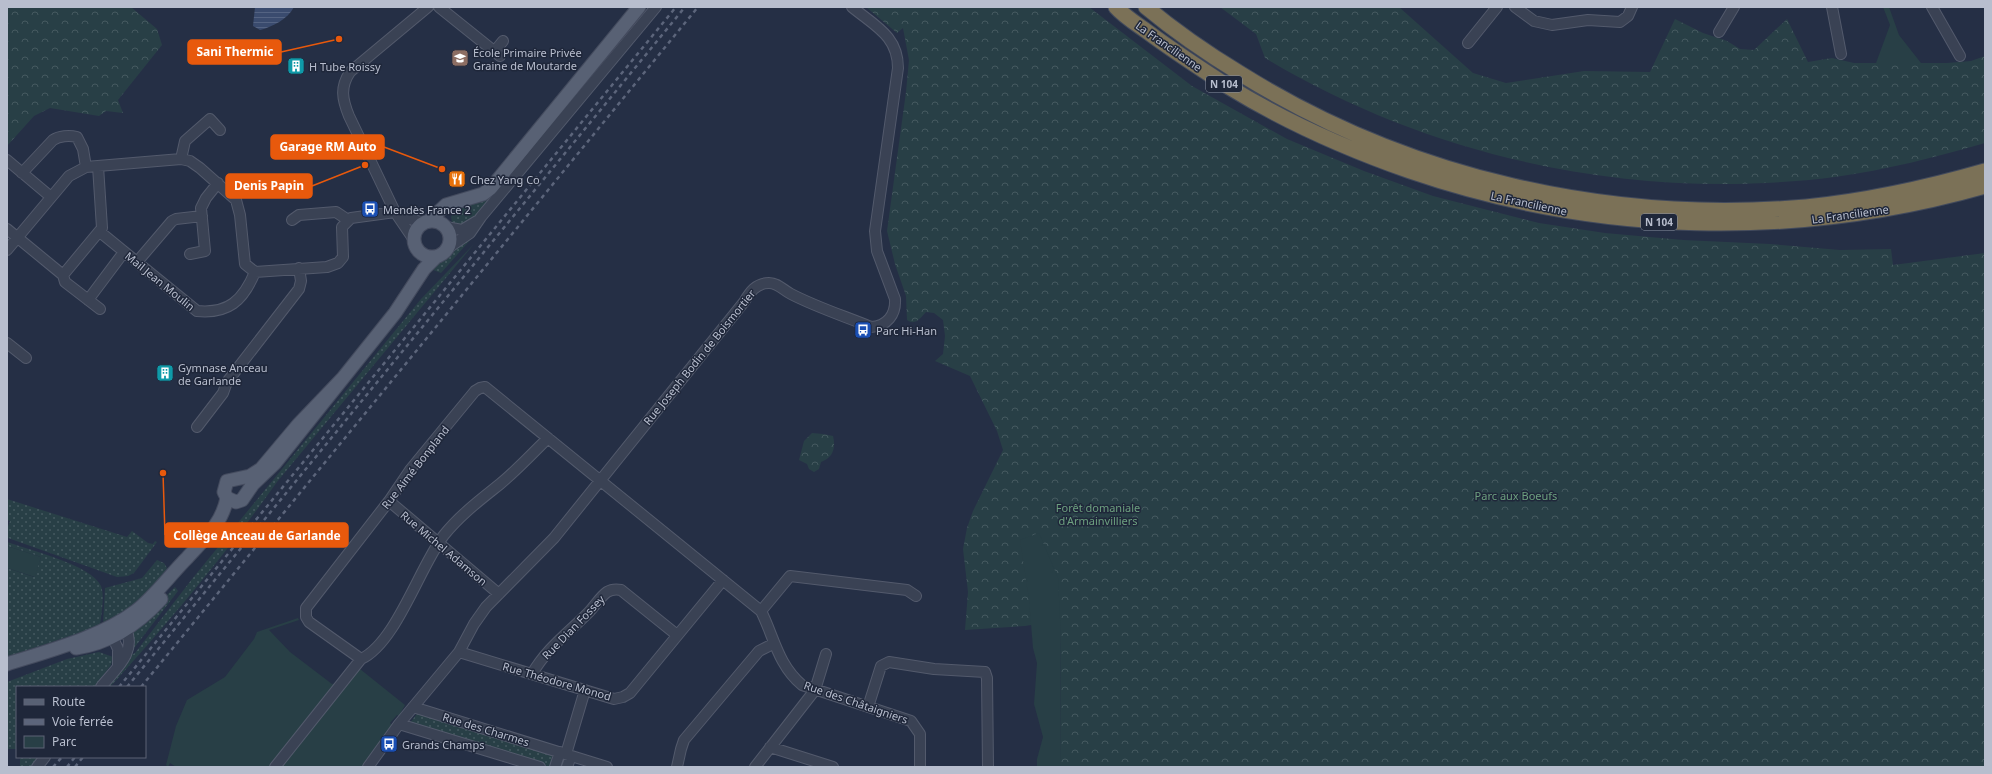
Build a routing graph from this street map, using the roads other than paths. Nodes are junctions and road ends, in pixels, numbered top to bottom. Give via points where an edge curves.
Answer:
1 (428, 7) edge
2 (439, 7) edge
3 (639, 7) edge
4 (656, 7) edge
5 (852, 7) edge
6 (1497, 7) edge
7 (1515, 7) edge
8 (1632, 7) edge
9 (1734, 7) edge
10 (1832, 7) edge
11 (1932, 7) edge
12 (1114, 8) edge
13 (1148, 8) edge
14 (1718, 32) dead end
15 (503, 41) dead end
16 (1468, 43) dead end
17 (1841, 54) dead end
18 (1960, 56) dead end
19 (220, 130) dead end
20 (181, 159) junction
21 (7, 160) edge
22 (98, 166) junction
23 (86, 167) junction
24 (1985, 171) edge
25 (22, 173) junction
26 (218, 183) junction
27 (1985, 186) edge
28 (51, 197) junction
29 (466, 199) junction
30 (395, 212) junction
31 (202, 216) junction
32 (482, 217) junction
33 (292, 220) dead end
34 (348, 220) junction
35 (427, 222) junction
36 (445, 226) junction
37 (7, 229) edge
38 (100, 232) junction
39 (18, 238) junction
40 (416, 245) junction
41 (448, 248) junction
42 (7, 250) edge
43 (124, 252) junction
44 (190, 254) dead end
45 (436, 257) junction
46 (137, 262) junction
47 (299, 268) junction
48 (255, 272) junction
49 (63, 275) junction
50 (410, 288) junction
51 (88, 300) junction
52 (100, 310) dead end
53 (7, 343) edge
54 (26, 358) dead end
55 (343, 378) junction
56 (197, 428) dead end
57 (548, 438) junction
58 (238, 478) junction
59 (600, 482) junction
60 (238, 497) junction
61 (389, 501) junction
62 (439, 543) junction
63 (722, 580) junction
64 (499, 594) junction
65 (916, 596) dead end
66 (761, 612) junction
67 (122, 626) junction
68 (677, 635) junction
69 (113, 638) junction
70 (773, 644) junction
71 (45, 652) junction
72 (459, 652) junction
73 (826, 654) dead end
74 (361, 659) junction
75 (7, 664) edge
76 (118, 665) junction
77 (532, 674) junction
78 (102, 686) edge
79 (585, 690) junction
80 (815, 690) junction
81 (413, 707) junction
82 (868, 707) junction
83 (399, 724) junction
84 (770, 747) junction
85 (566, 754) junction
86 (44, 758) edge
87 (37, 767) edge
88 (276, 767) edge
89 (368, 767) edge
90 (540, 767) edge
91 (555, 767) edge
92 (567, 767) edge
93 (607, 767) edge
94 (678, 767) edge
95 (755, 767) edge
96 (833, 767) edge
97 (920, 767) edge
98 (988, 767) edge

1 - 30 street via 350,72 342,90 349,116
2 - 15 street via 497,54
3 - 29 main road via 491,188
4 - 32 street
5 - 59 street, Rue Joseph Bodin de Boismortier via 888,36 895,45 898,56 874,231 877,251 895,299 893,315 879,327 871,327 790,294 771,282 753,288
6 - 16 street
7 - 8 street via 1534,21 1552,25 1588,20 1620,22 1628,16
9 - 14 street
10 - 17 street
11 - 18 street
12 - 27 highway, La Francilienne / N 104 via 1160,42 1246,98 1340,145 1432,178 1546,207 1624,219 1761,223 1883,210
13 - 24 highway, La Francilienne / N 104 via 1230,68 1334,125 1436,164 1549,194 1632,206 1714,210 1806,207 1882,196
19 - 20 street via 210,119 185,141
20 - 22 street
20 - 26 street via 195,164
21 - 25 street
22 - 23 street
22 - 38 street via 103,222
23 - 25 street via 83,148 77,137 57,137
23 - 28 street via 69,176
25 - 28 street
26 - 31 street via 202,204
26 - 48 street via 236,200 245,264
28 - 39 street
29 - 35 main road via 446,205
29 - 36 main road via 452,207
30 - 34 street
30 - 35 street via 410,219
30 - 40 street
31 - 44 street via 205,251
31 - 46 street via 172,221
32 - 36 street via 462,230
32 - 41 street via 470,234
33 - 34 street via 299,215 336,212
34 - 47 street via 342,227 343,252 338,263 326,267
35 - 36 main road
35 - 40 main road via 418,229
36 - 41 main road via 450,240
37 - 39 street
38 - 43 street, Mail Jean Moulin
38 - 49 street
39 - 42 street
39 - 49 street
40 - 45 main road via 424,255
40 - 50 main road
41 - 45 main road
43 - 46 street, Mail Jean Moulin
43 - 51 street
45 - 50 main road
46 - 48 street, Mail Jean Moulin via 194,309 202,311 229,308 248,286
47 - 48 street
47 - 56 street via 299,289 227,382 223,393
49 - 51 street via 65,282
50 - 55 main road via 395,312
51 - 52 street
53 - 54 street
55 - 58 main road via 261,469
55 - 60 main road via 280,457
57 - 59 street, Rue Aimé Bonpland
57 - 61 street, Rue Aimé Bonpland via 491,390 480,388 410,470
57 - 62 street via 500,484 476,502
58 - 60 main road via 246,485
58 - 60 main road via 231,479 225,484 224,492
59 - 63 street
59 - 64 street, Rue Joseph Bodin de Boismortier via 554,538
60 - 67 main road via 140,612
60 - 67 main road via 217,534 175,583 143,617
61 - 62 street, Rue Michel Adamson
61 - 74 street, Rue Aimé Bonpland via 305,612 309,622
62 - 64 street, Rue Michel Adamson
62 - 74 street via 402,612 372,653
63 - 66 street
63 - 68 street, Rue Théodore Monod
64 - 72 street, Rue Joseph Bodin de Boismortier via 474,624
65 - 66 street via 907,590 790,576
66 - 70 street, Rue des Châtaigniers
67 - 69 main road via 114,631
67 - 71 main road
67 - 76 street via 130,638 130,646 127,655
68 - 77 street, Rue Dian Fossey via 622,590 615,589 607,592 552,646
68 - 79 street, Rue Théodore Monod via 630,693 623,698 614,699
69 - 71 main road via 80,647
69 - 76 street via 118,649
70 - 80 street, Rue des Châtaigniers via 792,676 802,685
70 - 94 street via 759,651 684,740
71 - 75 main road
72 - 77 street, Rue Théodore Monod
72 - 81 street, Rue Joseph Bodin de Boismortier
73 - 80 street
74 - 88 street
76 - 78 street
77 - 79 street, Rue Théodore Monod
79 - 85 street
80 - 82 street, Rue des Châtaigniers
80 - 84 street
81 - 83 street, Rue Joseph Bodin de Boismortier
81 - 85 street, Rue des Charmes
82 - 97 street, Rue des Châtaigniers via 912,721 920,734
82 - 98 street via 884,663 984,672 987,678
83 - 89 street, Rue Joseph Bodin de Boismortier
83 - 90 street, Rue des Charmes
84 - 95 street
84 - 96 street
85 - 91 street
85 - 92 street
85 - 93 street, Rue des Charmes
86 - 87 street

